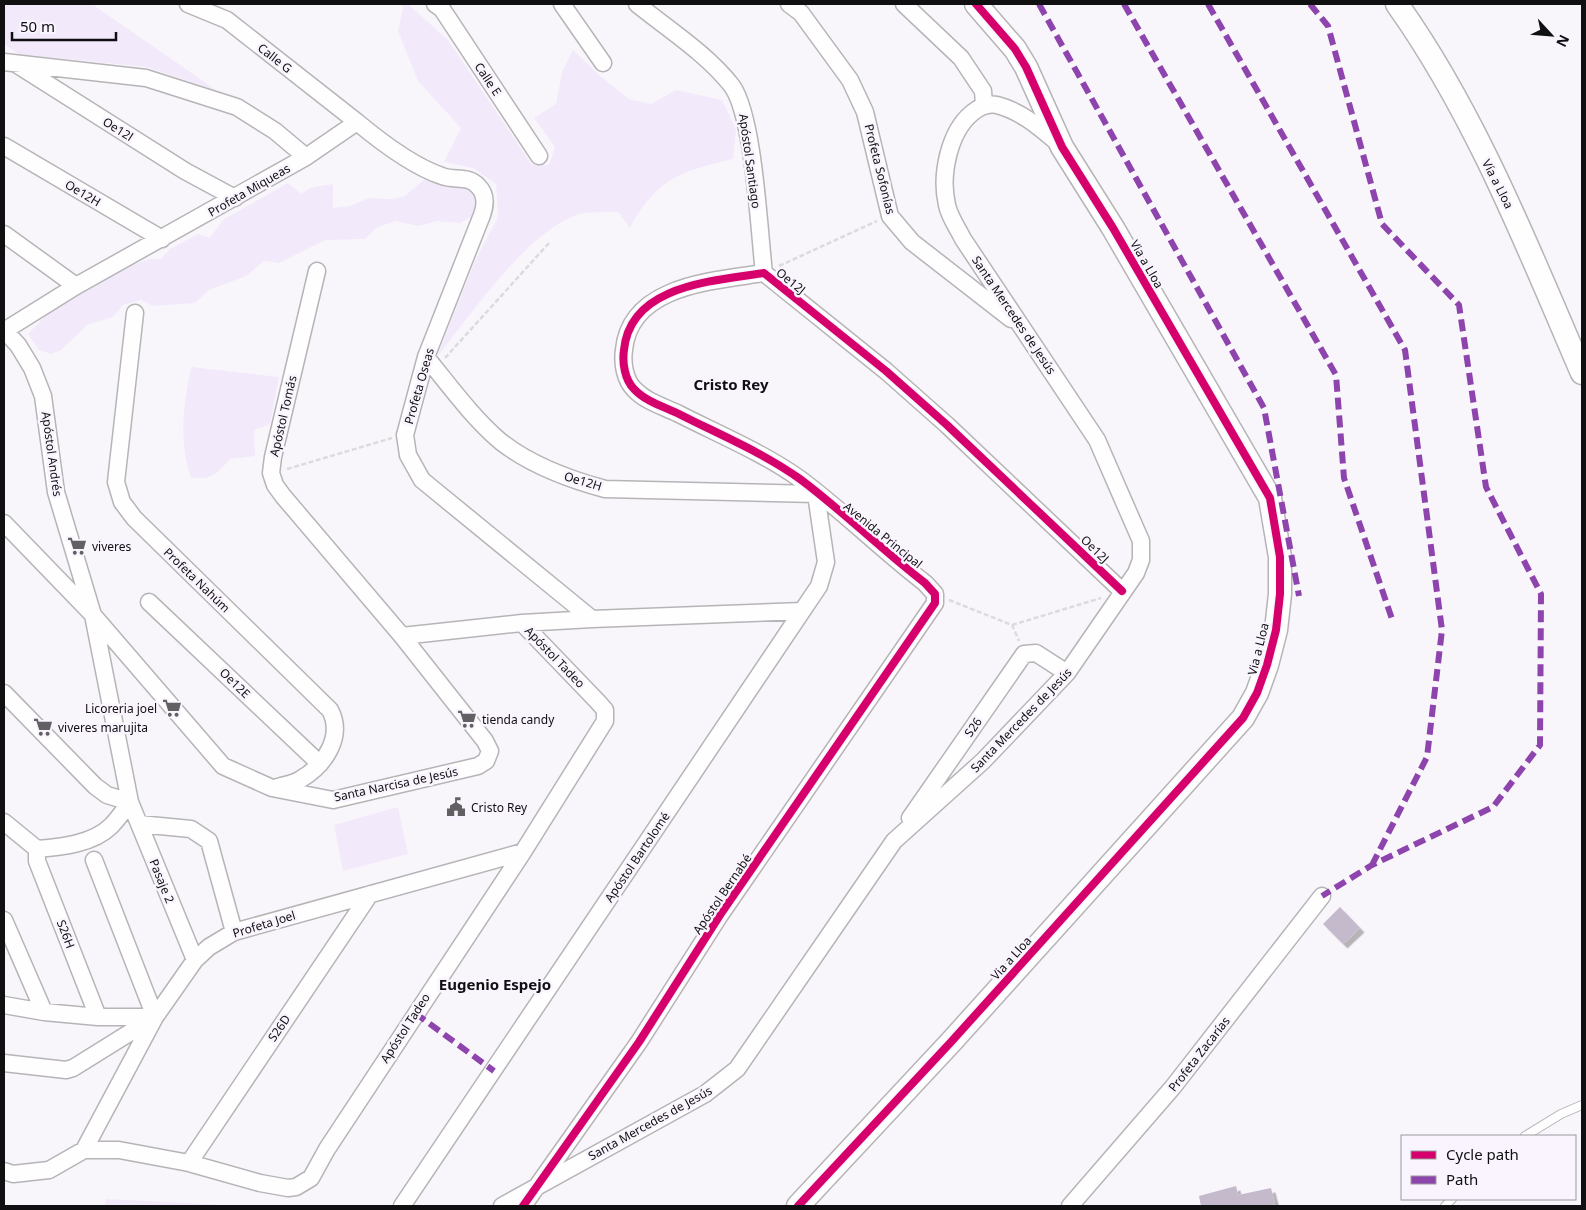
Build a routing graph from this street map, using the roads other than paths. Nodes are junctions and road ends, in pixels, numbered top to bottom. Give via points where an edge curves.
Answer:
1 (188, 4) edge
2 (435, 4) edge
3 (562, 4) edge
4 (637, 4) edge
5 (789, 4) edge
6 (904, 4) edge
7 (976, 4) edge
8 (1397, 4) edge
9 (6, 60) edge
10 (603, 63) dead end
11 (984, 105) junction
12 (357, 122) junction
13 (4, 146) edge
14 (1062, 147) junction
15 (539, 156) dead end
16 (306, 157) junction
17 (235, 198) junction
18 (4, 234) edge
19 (162, 239) junction
20 (317, 271) dead end
21 (764, 273) junction
22 (76, 286) junction
23 (135, 313) dead end
24 (1022, 328) junction
25 (4, 330) edge
26 (430, 363) junction
27 (1582, 373) edge
28 (816, 494) junction
29 (4, 523) edge
30 (1122, 591) junction
31 (935, 594) joint
32 (149, 602) dead end
33 (802, 611) junction
34 (93, 615) junction
35 (592, 619) junction
36 (522, 623) junction
37 (402, 636) junction
38 (1067, 673) junction
39 (4, 693) edge
40 (320, 764) junction
41 (272, 788) junction
42 (130, 802) junction
43 (4, 822) edge
44 (139, 824) junction
45 (894, 841) junction
46 (37, 849) junction
47 (523, 852) junction
48 (94, 860) dead end
49 (370, 894) junction
50 (1322, 896) dead end
51 (4, 920) edge
52 (234, 932) junction
53 (195, 960) junction
54 (4, 1005) edge
55 (44, 1012) junction
56 (155, 1017) junction
57 (98, 1018) junction
58 (4, 1063) edge
59 (1582, 1105) edge
60 (1527, 1135) edge
61 (84, 1150) junction
62 (189, 1163) junction
63 (4, 1171) edge
64 (534, 1187) junction
65 (402, 1206) edge
66 (502, 1206) edge
67 (523, 1206) edge
68 (798, 1206) edge
69 (1070, 1206) edge

1 - 12 street, Calle G via 227,20
2 - 15 street, Calle E via 442,9
3 - 10 street
4 - 21 street, Apóstol Santiago via 716,69 733,88 745,113
5 - 24 street, Profeta Sofonías via 802,13 850,80 865,112 890,216 912,242
6 - 11 street via 961,58 983,91
7 - 14 street, Via a Lloa via 1023,61
8 - 27 street, Vía a Lloa via 1425,44 1508,201
9 - 16 street via 146,78 237,107 275,131
9 - 17 street, Oe12l via 185,171
11 - 14 street via 995,104 1019,114
11 - 24 street, Santa Mercedes de Jesús via 962,122 952,138 946,181 947,205 963,239
12 - 16 street, Profeta Miqueas
12 - 26 street, Profeta Oseas via 383,145 429,170 442,176 470,180 482,191 485,199
13 - 19 street, Oe12H
14 - 68 street, Via a Lloa via 1113,228 1270,498 1280,557 1276,630 1257,693 1243,718 951,1042
16 - 17 street, Profeta Miqueas
17 - 19 street, Profeta Miqueas
18 - 22 street
19 - 22 street, Profeta Miqueas
20 - 37 street, Apóstol Tomás via 271,473 275,485 300,518
21 - 28 street, Oe12J via 683,287 649,305 625,336 623,356 627,379 633,389 650,401 748,447
21 - 30 street, Oe12J via 948,425
22 - 25 street, Profeta Miqueas
23 - 40 street, Profeta Nahúm via 116,482 122,502 134,518 330,710 336,722 335,736
24 - 30 street, Santa Mercedes de Jesús via 1097,440 1141,542 1141,560 1136,573
25 - 34 street, Apóstol Andrés via 18,344 44,396 56,492
26 - 28 street, Oe12H via 501,441 539,465 578,482 605,489
26 - 35 street, Profeta Oseas via 406,434 408,455 422,480
28 - 31 street, Avenida Principal
28 - 33 street, Apóstol Bartolomé via 826,562 819,586
29 - 34 street, Santa Narcisa de Jesús
30 - 38 street, Santa Mercedes de Jesús
31 - 64 street, Apóstol Bernabé via 935,602 928,614 720,915 639,1042
32 - 40 street, Oe12E
33 - 35 street
33 - 65 street, Apóstol Bartolomé
34 - 41 street, Santa Narcisa de Jesús via 223,766
34 - 42 street
35 - 36 street
36 - 37 street
36 - 47 street, Apóstol Tadeo via 605,710 605,721 599,732
37 - 41 street, Santa Narcisa de Jesús via 485,741 490,751 486,761 478,766 333,800
38 - 45 street, Santa Mercedes de Jesús via 983,761
38 - 45 street, S26 via 1036,653 1024,654
39 - 42 street via 95,786 107,795
40 - 41 street, Profeta Nahúm via 301,780
42 - 44 street, Pasaje 2
42 - 46 street via 110,827 99,834 61,847
43 - 46 street
44 - 52 street via 192,829 209,842
44 - 53 street, Pasaje 2
45 - 64 street, Santa Mercedes de Jesús via 737,1069 705,1094
46 - 57 street, S26H via 38,861
47 - 49 street, Profeta Joel
47 - 62 street, Apóstol Tadeo via 415,1013 311,1178 288,1188
48 - 56 street
49 - 52 street, Profeta Joel
49 - 62 street, S26D
50 - 69 street, Profeta Zacarías via 1174,1088
51 - 55 street
52 - 53 street, Profeta Joel
53 - 56 street, Profeta Joel
54 - 55 street
55 - 57 street
56 - 57 street
56 - 58 street via 73,1068 66,1070
56 - 61 street, Profeta Joel
59 - 60 lane
61 - 62 street, Apóstol Tadeo via 120,1150
61 - 63 street, Apóstol Tadeo via 49,1170 13,1174
64 - 66 street, Santa Mercedes de Jesús
64 - 67 street, Apóstol Bernabé

